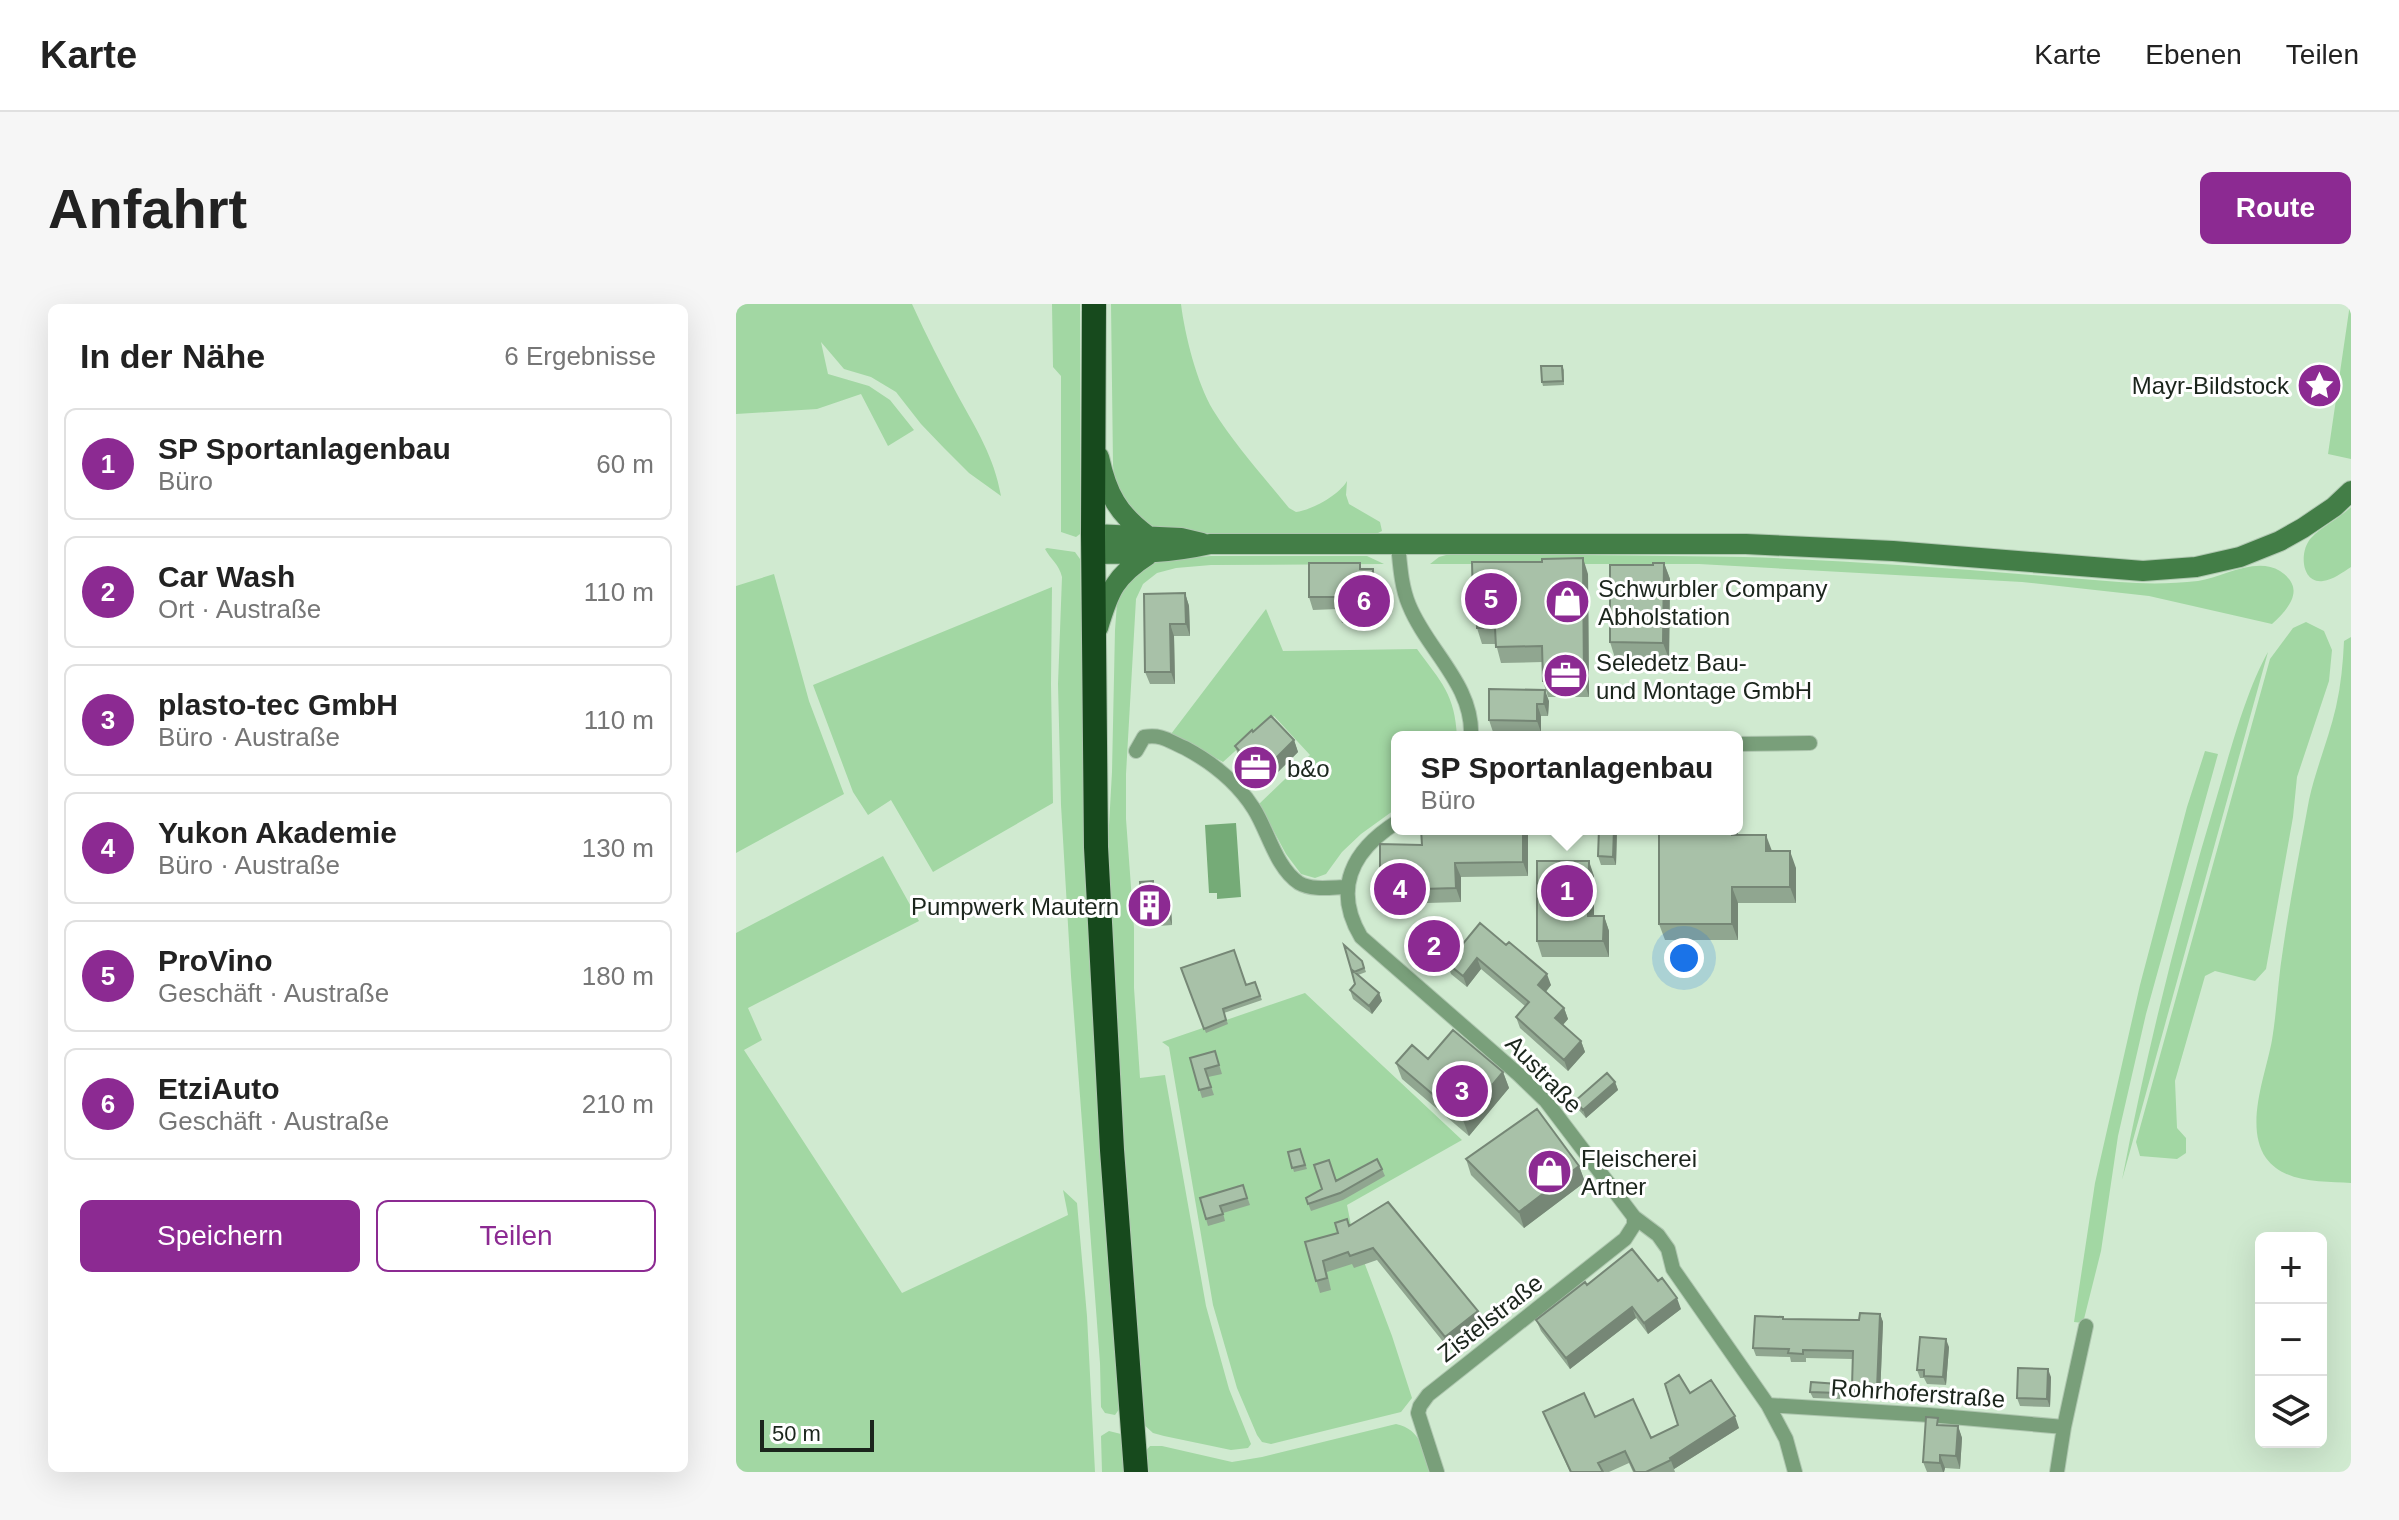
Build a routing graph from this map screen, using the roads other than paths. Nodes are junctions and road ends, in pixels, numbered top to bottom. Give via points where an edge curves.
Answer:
1 (1094, 304) edge
2 (1094, 429) junction
3 (2351, 491) edge
4 (1093, 544) junction
5 (1398, 544) junction
6 (1148, 545) junction
7 (1094, 643) junction
8 (1471, 731) edge
9 (1810, 743) dead end
10 (1743, 744) edge
11 (1136, 751) dead end
12 (1391, 827) edge
13 (1348, 887) junction
14 (1634, 1217) junction
15 (2086, 1326) dead end
16 (1768, 1405) junction
17 (2064, 1427) junction
18 (1136, 1472) edge
19 (1437, 1472) edge
20 (1795, 1472) edge
21 (2057, 1472) edge

1 - 2 highway
2 - 4 highway
2 - 6 main road via 1115,506
3 - 5 main road via 2303,528 2240,557 2143,571 1746,544
4 - 6 main road
4 - 7 highway
5 - 6 main road via 1210,544 1181,538
5 - 8 street via 1409,605 1459,687 1470,712
6 - 7 main road via 1115,583
7 - 18 highway via 1099,917
9 - 10 street
11 - 13 street via 1141,739 1158,735 1199,756 1246,796 1296,881
12 - 13 street via 1360,855
13 - 14 street, Austraße via 1351,921 1361,937 1546,1101
14 - 16 street, Austraße via 1668,1249 1673,1269
14 - 19 street, Zistelstraße via 1625,1239 1428,1395 1418,1413
15 - 17 street
16 - 17 street, Rohrhoferstraße
16 - 20 street, Austraße
17 - 21 street

